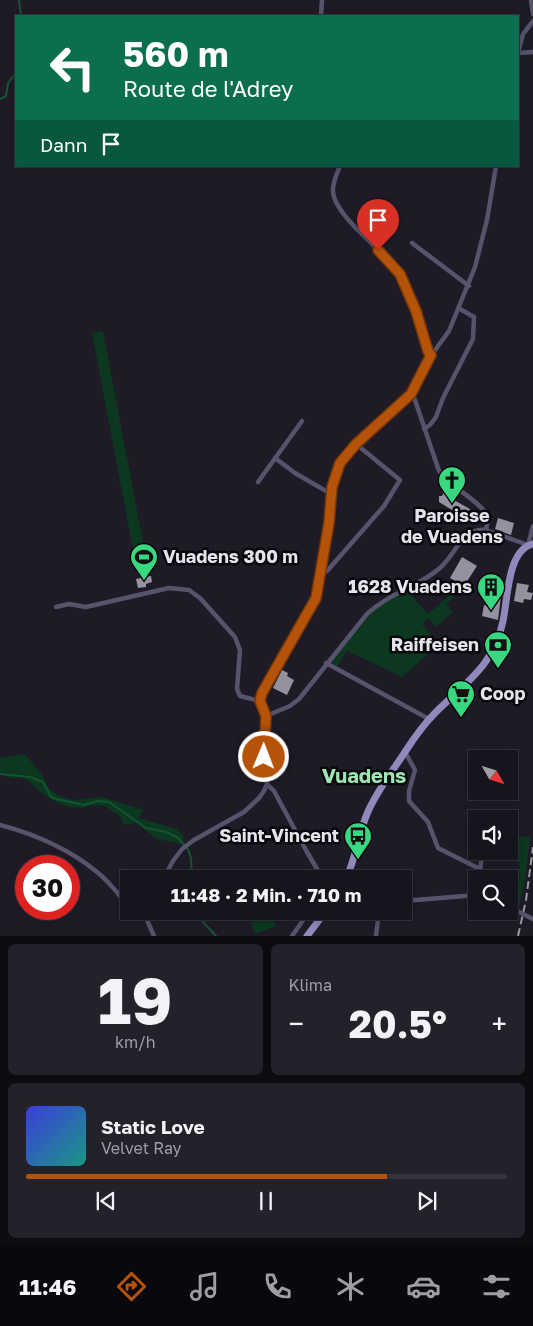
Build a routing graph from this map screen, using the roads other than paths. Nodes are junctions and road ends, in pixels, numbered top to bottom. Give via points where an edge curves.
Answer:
1 (322, 0) edge
2 (531, 0) edge
3 (533, 14) edge
4 (321, 15) edge
5 (533, 21) edge
6 (519, 49) edge
7 (533, 52) edge
8 (519, 53) edge
9 (340, 167) edge
10 (496, 167) edge
11 (412, 243) dead end
12 (469, 286) junction
13 (460, 309) junction
14 (431, 355) junction
15 (411, 394) junction
16 (302, 421) dead end
17 (424, 429) junction
18 (356, 444) junction
19 (275, 458) junction
20 (258, 482) dead end
21 (331, 494) junction
22 (533, 526) edge
23 (486, 530) junction
24 (530, 545) edge
25 (321, 573) junction
26 (56, 607) dead end
27 (326, 663) junction
28 (260, 701) junction
29 (266, 716) junction
30 (429, 719) junction
31 (405, 752) junction
32 (267, 784) junction
33 (0, 825) edge
34 (482, 860) edge
35 (168, 870) edge
36 (316, 870) edge
37 (350, 870) edge
38 (468, 896) edge
39 (120, 897) edge
40 (412, 900) edge
41 (518, 912) edge
42 (533, 919) edge
43 (148, 920) edge
44 (303, 920) edge
45 (319, 920) edge
46 (378, 920) edge
47 (154, 936) edge
48 (292, 936) edge
49 (307, 936) edge
50 (376, 936) edge

1 - 4 street
2 - 3 street
5 - 6 street via 523,34
7 - 8 street
9 - 14 street via 333,186 337,203 400,274
10 - 12 street via 484,232
11 - 12 street
12 - 13 street
13 - 14 street
13 - 17 street via 474,317 473,339 436,417
14 - 15 street
15 - 17 street
15 - 18 street
16 - 19 street
17 - 23 street via 439,472 485,513
18 - 21 street via 342,459
18 - 25 street via 400,480 384,506 327,571
19 - 20 street
19 - 21 street
21 - 25 street
22 - 24 street
23 - 24 street
23 - 27 street via 470,532 442,566 427,578 380,602 366,614
24 - 30 main road via 519,553 513,563 501,630 488,660
25 - 28 street via 310,611 266,685
26 - 28 street via 69,604 86,606 169,588 189,590 235,637 240,650 240,696
27 - 29 street via 299,699
27 - 30 street
28 - 29 street
29 - 32 street via 264,757
30 - 31 main road
31 - 34 street via 415,770 409,801 428,822 438,848 480,869
31 - 37 main road via 367,814
32 - 35 street via 259,798 244,812 182,849
32 - 36 street via 274,791
33 - 39 street via 73,855 102,876
38 - 40 street
41 - 42 street, bridge
43 - 47 street
44 - 48 street
45 - 49 main road
46 - 50 street

